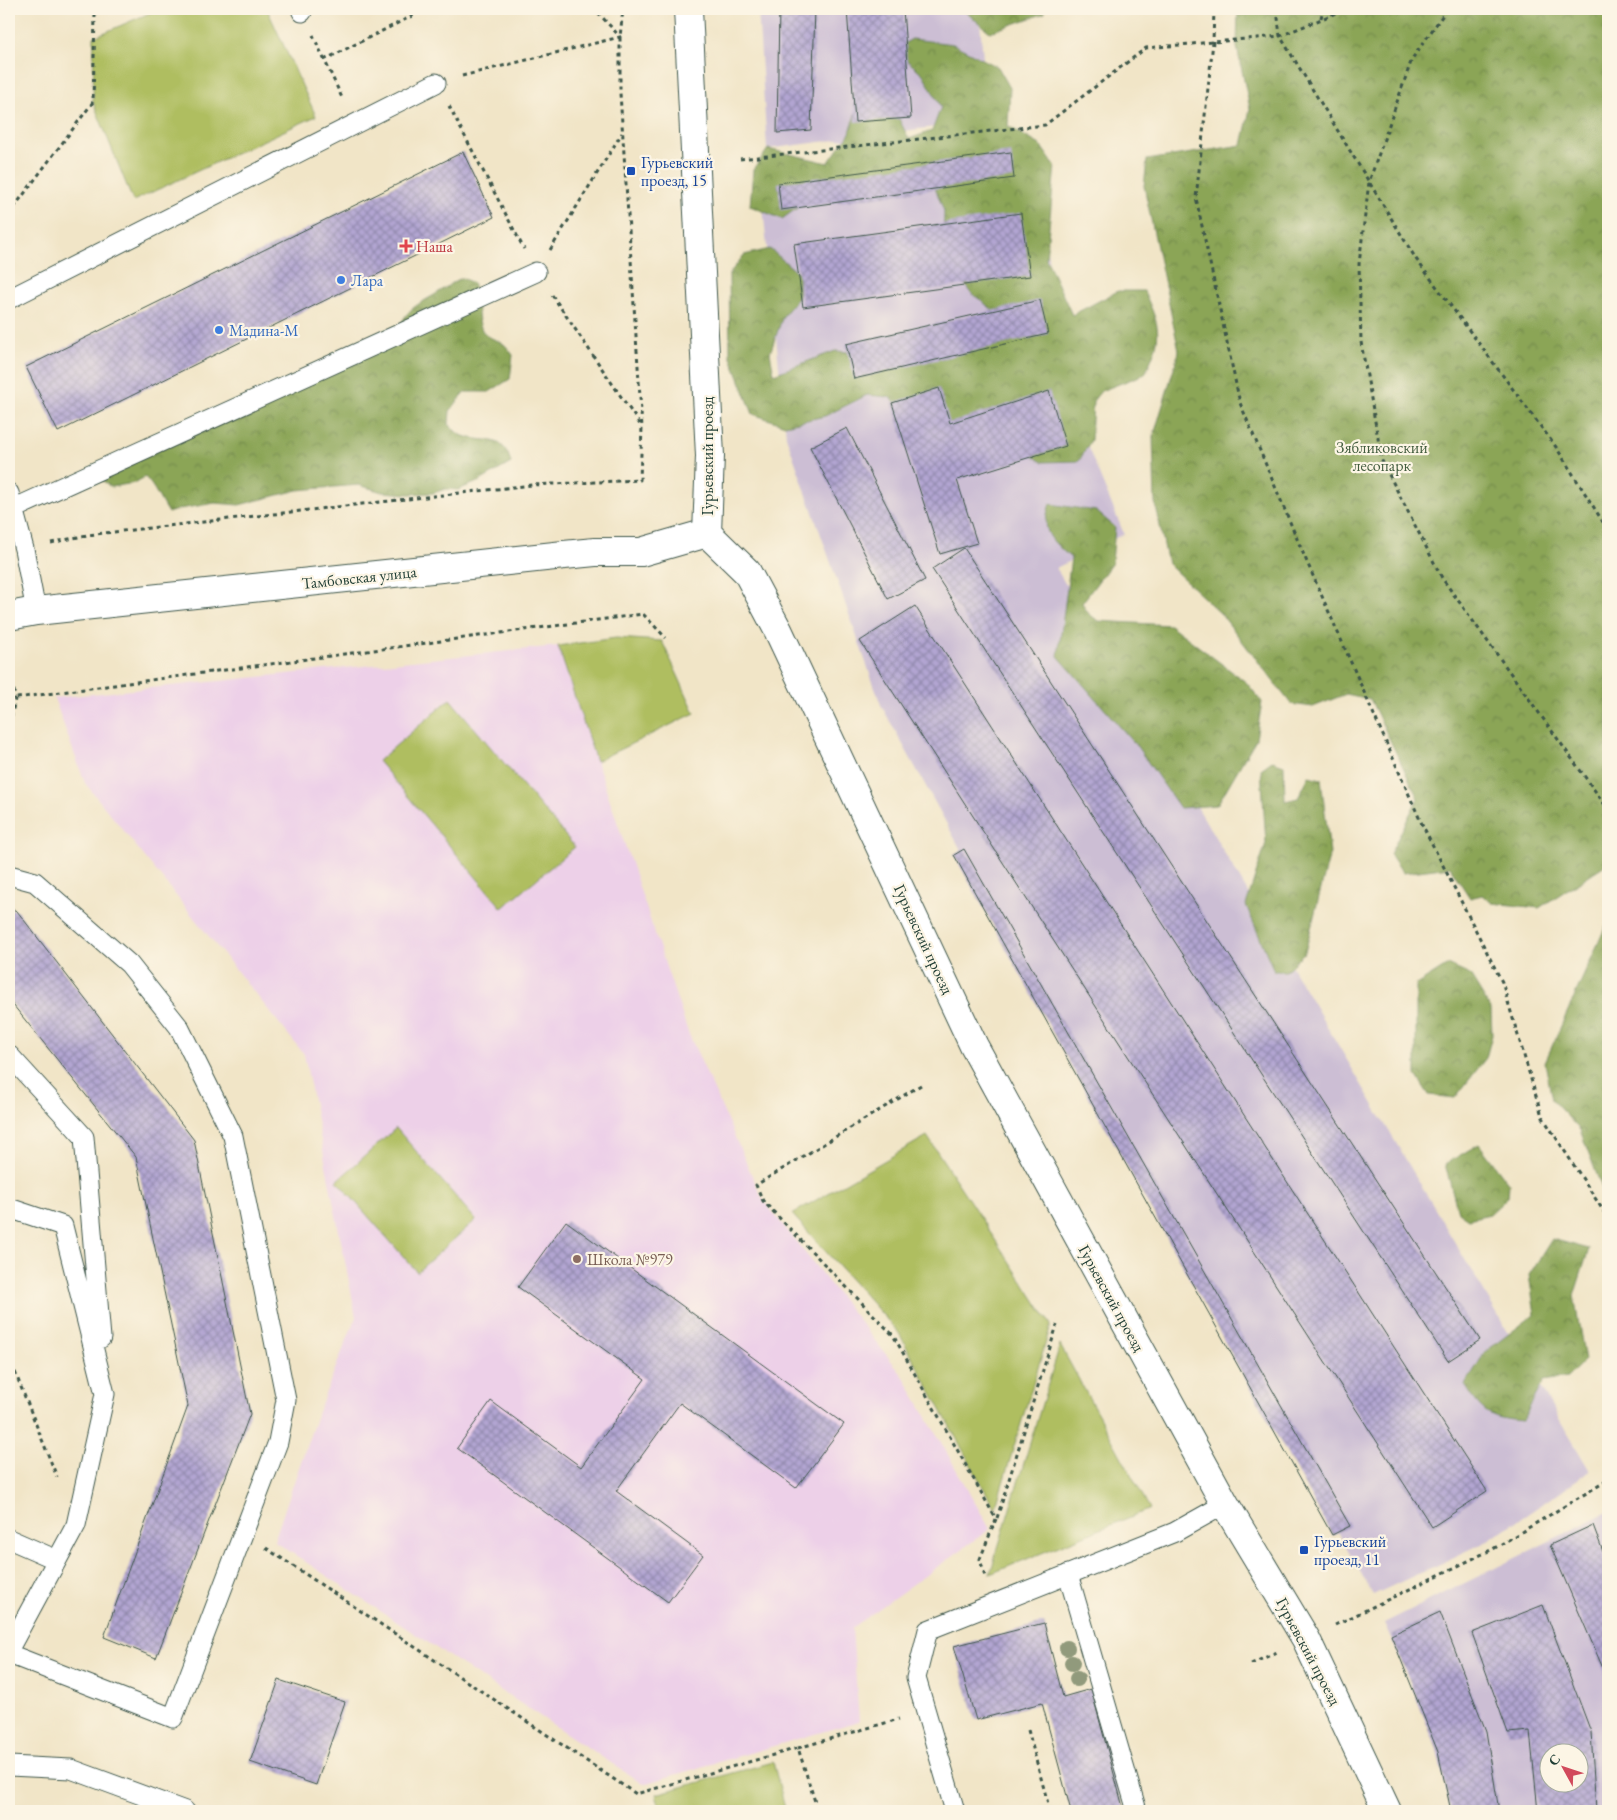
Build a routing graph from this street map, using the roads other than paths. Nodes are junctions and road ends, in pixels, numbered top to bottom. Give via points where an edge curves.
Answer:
1 (688, 9) edge
2 (436, 83) road end
3 (536, 272) road end
4 (9, 299) edge
5 (11, 501) edge
6 (707, 533) junction
7 (36, 611) junction
8 (9, 616) edge
9 (9, 875) edge
10 (9, 1055) edge
11 (9, 1208) edge
12 (105, 1394) junction
13 (1225, 1504) junction
14 (9, 1540) edge
15 (57, 1560) junction
16 (1068, 1574) junction
17 (9, 1649) edge
18 (9, 1654) edge
19 (9, 1766) edge
20 (185, 1811) edge
21 (955, 1811) edge
22 (1137, 1811) edge
23 (1387, 1811) edge

1 - 6 street, Гурьевский проезд via 710,456
2 - 4 lane
3 - 5 lane
5 - 7 lane
6 - 7 street, Тамбовская улица via 641,552 595,552
6 - 13 street, Гурьевский проезд via 752,580 974,1046
7 - 8 street, Тамбовская улица
9 - 18 lane via 36,882 129,964 179,1027 233,1136 286,1400 278,1442 173,1718
10 - 12 lane via 84,1137
11 - 12 lane via 64,1226
12 - 15 lane via 76,1525
13 - 16 lane via 1175,1532
13 - 23 street, Гурьевский проезд via 1306,1639
14 - 15 lane
15 - 17 lane
16 - 21 lane via 928,1630 916,1678
16 - 22 lane
19 - 20 lane via 71,1769

